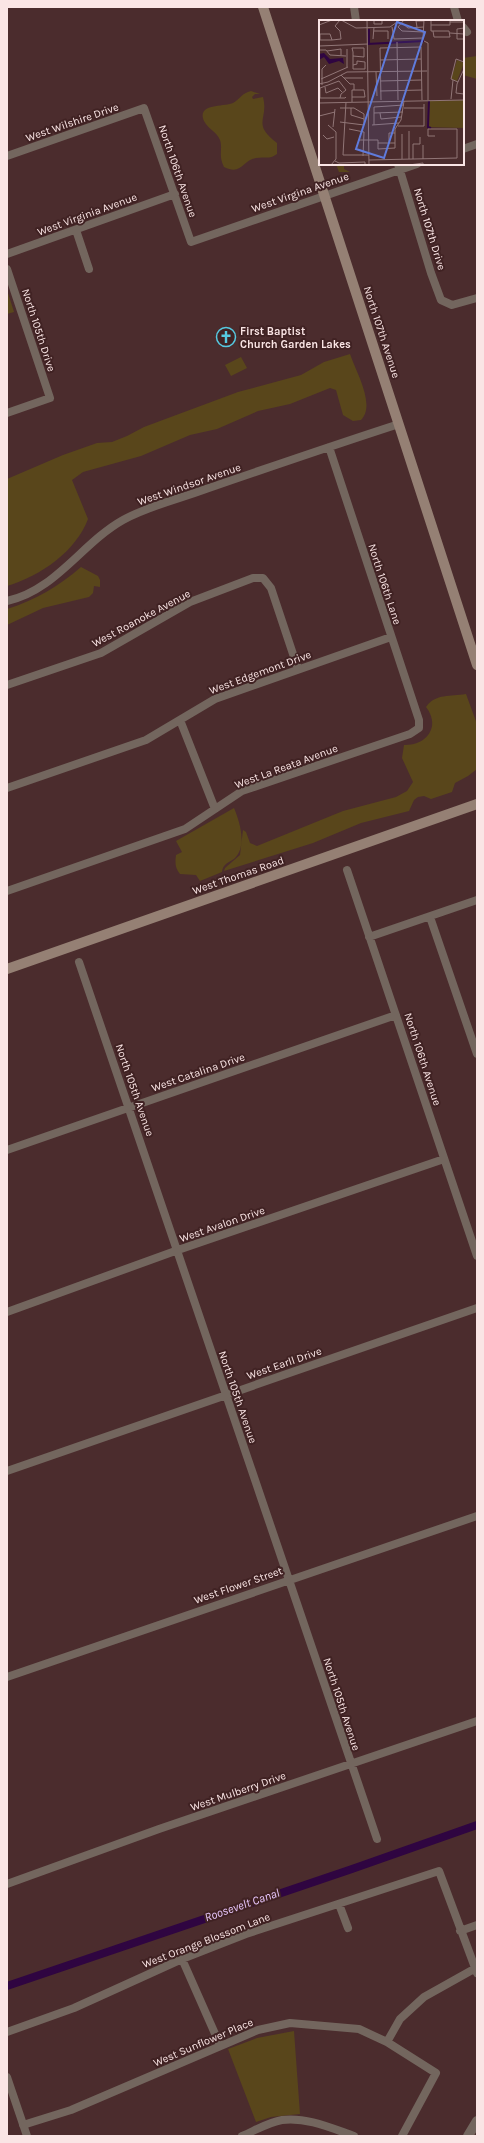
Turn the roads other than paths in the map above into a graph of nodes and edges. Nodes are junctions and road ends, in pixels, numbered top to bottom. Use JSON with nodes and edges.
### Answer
{"nodes":[{"id":1,"x":263,"y":7,"type":"edge"},
{"id":2,"x":354,"y":7,"type":"edge"},
{"id":3,"x":454,"y":7,"type":"edge"},
{"id":4,"x":356,"y":20,"type":"edge"},
{"id":5,"x":458,"y":20,"type":"edge"},
{"id":6,"x":144,"y":108,"type":"joint"},
{"id":7,"x":477,"y":144,"type":"edge"},
{"id":8,"x":464,"y":149,"type":"edge"},
{"id":9,"x":7,"y":156,"type":"edge"},
{"id":10,"x":411,"y":165,"type":"edge"},
{"id":11,"x":399,"y":167,"type":"edge"},
{"id":12,"x":175,"y":194,"type":"junction"},
{"id":13,"x":325,"y":194,"type":"junction"},
{"id":14,"x":76,"y":230,"type":"junction"},
{"id":15,"x":190,"y":242,"type":"joint"},
{"id":16,"x":7,"y":254,"type":"edge"},
{"id":17,"x":7,"y":269,"type":"edge"},
{"id":18,"x":89,"y":269,"type":"dead end"},
{"id":19,"x":477,"y":298,"type":"edge"},
{"id":20,"x":7,"y":413,"type":"edge"},
{"id":21,"x":399,"y":424,"type":"junction"},
{"id":22,"x":329,"y":447,"type":"junction"},
{"id":23,"x":7,"y":601,"type":"edge"},
{"id":24,"x":391,"y":637,"type":"junction"},
{"id":25,"x":477,"y":666,"type":"edge"},
{"id":26,"x":298,"y":669,"type":"junction"},
{"id":27,"x":7,"y":685,"type":"edge"},
{"id":28,"x":180,"y":720,"type":"junction"},
{"id":29,"x":418,"y":728,"type":"joint"},
{"id":30,"x":7,"y":788,"type":"edge"},
{"id":31,"x":477,"y":804,"type":"edge"},
{"id":32,"x":215,"y":809,"type":"junction"},
{"id":33,"x":347,"y":870,"type":"dead end"},
{"id":34,"x":7,"y":891,"type":"edge"},
{"id":35,"x":477,"y":900,"type":"edge"},
{"id":36,"x":430,"y":916,"type":"junction"},
{"id":37,"x":369,"y":937,"type":"junction"},
{"id":38,"x":79,"y":962,"type":"dead end"},
{"id":39,"x":7,"y":969,"type":"edge"},
{"id":40,"x":396,"y":1014,"type":"junction"},
{"id":41,"x":477,"y":1054,"type":"edge"},
{"id":42,"x":129,"y":1107,"type":"junction"},
{"id":43,"x":7,"y":1150,"type":"edge"},
{"id":44,"x":444,"y":1159,"type":"junction"},
{"id":45,"x":178,"y":1250,"type":"junction"},
{"id":46,"x":477,"y":1256,"type":"edge"},
{"id":47,"x":477,"y":1308,"type":"edge"},
{"id":48,"x":7,"y":1312,"type":"edge"},
{"id":49,"x":225,"y":1395,"type":"junction"},
{"id":50,"x":7,"y":1471,"type":"edge"},
{"id":51,"x":477,"y":1516,"type":"edge"},
{"id":52,"x":289,"y":1579,"type":"junction"},
{"id":53,"x":7,"y":1677,"type":"edge"},
{"id":54,"x":477,"y":1721,"type":"edge"},
{"id":55,"x":350,"y":1765,"type":"junction"},
{"id":56,"x":377,"y":1839,"type":"dead end"},
{"id":57,"x":7,"y":1884,"type":"edge"},
{"id":58,"x":339,"y":1904,"type":"junction"},
{"id":59,"x":477,"y":1925,"type":"edge"},
{"id":60,"x":348,"y":1928,"type":"dead end"},
{"id":61,"x":460,"y":1931,"type":"junction"},
{"id":62,"x":182,"y":1959,"type":"junction"},
{"id":63,"x":476,"y":1971,"type":"edge"},
{"id":64,"x":7,"y":2032,"type":"edge"},
{"id":65,"x":387,"y":2042,"type":"junction"},
{"id":66,"x":220,"y":2045,"type":"junction"},
{"id":67,"x":7,"y":2077,"type":"edge"},
{"id":68,"x":477,"y":2121,"type":"edge"},
{"id":69,"x":23,"y":2126,"type":"junction"},
{"id":70,"x":247,"y":2135,"type":"edge"},
{"id":71,"x":27,"y":2136,"type":"edge"},
{"id":72,"x":354,"y":2136,"type":"edge"},
{"id":73,"x":402,"y":2136,"type":"edge"},
{"id":74,"x":468,"y":2136,"type":"edge"}],
"edges":[{"from":1,"to":13,"type":"main road","name":"North 107th Avenue"},
{"from":2,"to":4,"type":"street"},
{"from":3,"to":5,"type":"street"},
{"from":6,"to":9,"type":"street","name":"West Wilshire Drive"},
{"from":6,"to":12,"type":"street","name":"North 106th Avenue"},
{"from":7,"to":8,"type":"street"},
{"from":10,"to":11,"type":"street","name":"West Virgina Avenue"},
{"from":11,"to":13,"type":"street","name":"West Virgina Avenue"},
{"from":11,"to":19,"type":"street","name":"North 107th Drive"},
{"from":12,"to":14,"type":"street","name":"West Virginia Avenue"},
{"from":12,"to":15,"type":"street","name":"North 106th Avenue"},
{"from":13,"to":15,"type":"street","name":"West Virgina Avenue"},
{"from":13,"to":21,"type":"main road","name":"North 107th Avenue"},
{"from":14,"to":16,"type":"street","name":"West Virginia Avenue"},
{"from":14,"to":18,"type":"street"},
{"from":17,"to":20,"type":"street","name":"North 105th Drive"},
{"from":21,"to":22,"type":"street","name":"West Windsor Avenue"},
{"from":21,"to":25,"type":"main road","name":"North 107th Avenue"},
{"from":22,"to":23,"type":"street","name":"West Windsor Avenue"},
{"from":22,"to":24,"type":"street","name":"North 106th Lane"},
{"from":24,"to":26,"type":"street","name":"West Edgemont Drive"},
{"from":24,"to":29,"type":"street","name":"North 106th Lane"},
{"from":26,"to":27,"type":"street","name":"West Roanoke Avenue"},
{"from":26,"to":28,"type":"street","name":"West Edgemont Drive"},
{"from":28,"to":30,"type":"street","name":"West Edgemont Drive"},
{"from":28,"to":32,"type":"street"},
{"from":29,"to":32,"type":"street","name":"West La Reata Avenue"},
{"from":31,"to":39,"type":"main road","name":"West Thomas Road"},
{"from":32,"to":34,"type":"street","name":"West La Reata Avenue"},
{"from":33,"to":37,"type":"street","name":"North 106th Avenue"},
{"from":35,"to":36,"type":"street"},
{"from":36,"to":37,"type":"street"},
{"from":36,"to":41,"type":"street"},
{"from":37,"to":40,"type":"street","name":"North 106th Avenue"},
{"from":38,"to":42,"type":"street","name":"North 105th Avenue"},
{"from":40,"to":42,"type":"street","name":"West Catalina Drive"},
{"from":40,"to":44,"type":"street","name":"North 106th Avenue"},
{"from":42,"to":43,"type":"street","name":"West Catalina Drive"},
{"from":42,"to":45,"type":"street","name":"North 105th Avenue"},
{"from":44,"to":45,"type":"street","name":"West Avalon Drive"},
{"from":44,"to":46,"type":"street","name":"North 106th Avenue"},
{"from":45,"to":48,"type":"street","name":"West Avalon Drive"},
{"from":45,"to":49,"type":"street","name":"North 105th Avenue"},
{"from":47,"to":49,"type":"street","name":"West Earll Drive"},
{"from":49,"to":50,"type":"street","name":"West Earll Drive"},
{"from":49,"to":52,"type":"street","name":"North 105th Avenue"},
{"from":51,"to":52,"type":"street","name":"West Flower Street"},
{"from":52,"to":53,"type":"street","name":"West Flower Street"},
{"from":52,"to":55,"type":"street","name":"North 105th Avenue"},
{"from":54,"to":55,"type":"street","name":"West Mulberry Drive"},
{"from":55,"to":56,"type":"street","name":"North 105th Avenue"},
{"from":55,"to":57,"type":"street","name":"West Mulberry Drive"},
{"from":58,"to":60,"type":"street"},
{"from":58,"to":61,"type":"street","name":"West Orange Blossom Lane"},
{"from":58,"to":62,"type":"street","name":"West Orange Blossom Lane"},
{"from":59,"to":61,"type":"street"},
{"from":61,"to":63,"type":"street"},
{"from":62,"to":64,"type":"street","name":"West Orange Blossom Lane"},
{"from":62,"to":66,"type":"street"},
{"from":63,"to":65,"type":"street"},
{"from":65,"to":66,"type":"street","name":"West Sunflower Place"},
{"from":65,"to":73,"type":"street","name":"West Sunflower Place"},
{"from":66,"to":69,"type":"street","name":"West Sunflower Place"},
{"from":67,"to":69,"type":"street"},
{"from":68,"to":74,"type":"street"},
{"from":69,"to":71,"type":"street"},
{"from":70,"to":72,"type":"street"}]}
